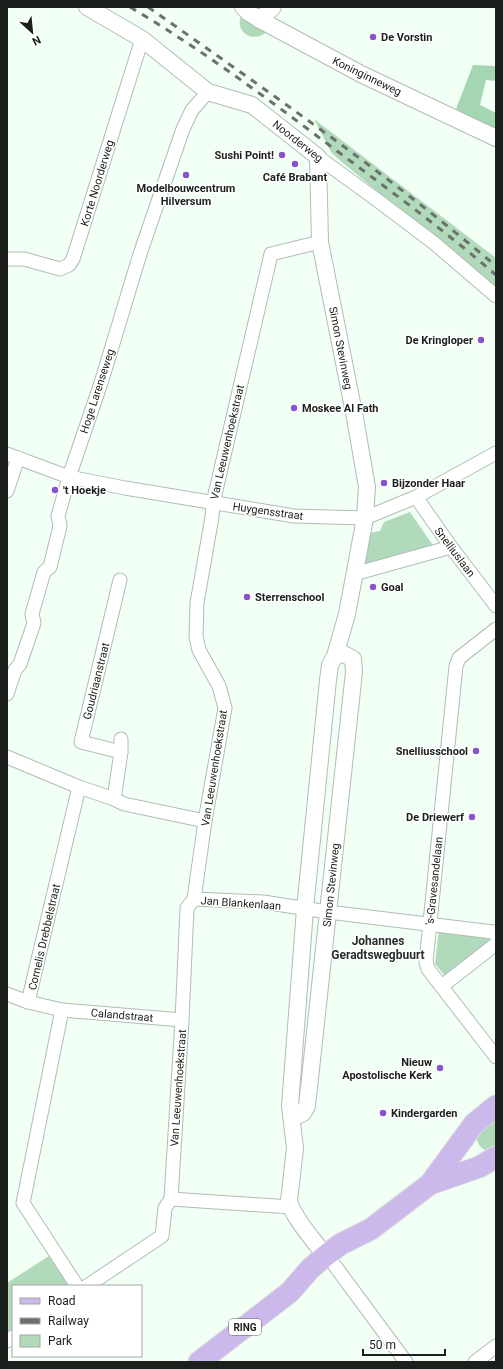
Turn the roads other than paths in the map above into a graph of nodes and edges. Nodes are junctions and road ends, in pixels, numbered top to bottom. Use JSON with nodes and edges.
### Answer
{"nodes":[{"id":1,"x":87,"y":7,"type":"edge"},
{"id":2,"x":243,"y":7,"type":"edge"},
{"id":3,"x":273,"y":7,"type":"edge"},
{"id":4,"x":260,"y":20,"type":"junction"},
{"id":5,"x":142,"y":39,"type":"junction"},
{"id":6,"x":208,"y":92,"type":"junction"},
{"id":7,"x":496,"y":138,"type":"edge"},
{"id":8,"x":318,"y":157,"type":"junction"},
{"id":9,"x":320,"y":242,"type":"junction"},
{"id":10,"x":8,"y":261,"type":"edge"},
{"id":11,"x":496,"y":296,"type":"edge"},
{"id":12,"x":496,"y":453,"type":"edge"},
{"id":13,"x":13,"y":456,"type":"edge"},
{"id":14,"x":69,"y":477,"type":"junction"},
{"id":15,"x":7,"y":492,"type":"edge"},
{"id":16,"x":416,"y":497,"type":"junction"},
{"id":17,"x":213,"y":503,"type":"junction"},
{"id":18,"x":365,"y":518,"type":"junction"},
{"id":19,"x":451,"y":547,"type":"junction"},
{"id":20,"x":354,"y":574,"type":"junction"},
{"id":21,"x":120,"y":580,"type":"dead end"},
{"id":22,"x":496,"y":606,"type":"edge"},
{"id":23,"x":496,"y":629,"type":"edge"},
{"id":24,"x":334,"y":656,"type":"junction"},
{"id":25,"x":7,"y":694,"type":"edge"},
{"id":26,"x":7,"y":757,"type":"edge"},
{"id":27,"x":79,"y":787,"type":"junction"},
{"id":28,"x":114,"y":799,"type":"junction"},
{"id":29,"x":205,"y":822,"type":"junction"},
{"id":30,"x":194,"y":899,"type":"junction"},
{"id":31,"x":305,"y":908,"type":"junction"},
{"id":32,"x":328,"y":912,"type":"junction"},
{"id":33,"x":430,"y":924,"type":"junction"},
{"id":34,"x":496,"y":935,"type":"edge"},
{"id":35,"x":496,"y":944,"type":"edge"},
{"id":36,"x":442,"y":986,"type":"junction"},
{"id":37,"x":7,"y":994,"type":"edge"},
{"id":38,"x":28,"y":1002,"type":"junction"},
{"id":39,"x":62,"y":1010,"type":"junction"},
{"id":40,"x":182,"y":1020,"type":"junction"},
{"id":41,"x":496,"y":1057,"type":"edge"},
{"id":42,"x":290,"y":1106,"type":"junction"},
{"id":43,"x":496,"y":1106,"type":"edge"},
{"id":44,"x":474,"y":1124,"type":"junction"},
{"id":45,"x":495,"y":1158,"type":"edge"},
{"id":46,"x":430,"y":1184,"type":"junction"},
{"id":47,"x":171,"y":1199,"type":"junction"},
{"id":48,"x":290,"y":1207,"type":"junction"},
{"id":49,"x":330,"y":1261,"type":"junction"},
{"id":50,"x":76,"y":1285,"type":"edge"},
{"id":51,"x":88,"y":1285,"type":"edge"},
{"id":52,"x":496,"y":1346,"type":"edge"},
{"id":53,"x":199,"y":1362,"type":"edge"},
{"id":54,"x":406,"y":1362,"type":"edge"},
{"id":55,"x":475,"y":1362,"type":"edge"}],
"edges":[{"from":1,"to":5,"type":"street","name":"Noorderweg"},
{"from":2,"to":4,"type":"street","name":"Koninginneweg"},
{"from":3,"to":4,"type":"street"},
{"from":4,"to":7,"type":"street","name":"Koninginneweg"},
{"from":5,"to":6,"type":"street","name":"Noorderweg"},
{"from":5,"to":10,"type":"street","name":"Korte Noorderweg"},
{"from":6,"to":8,"type":"street","name":"Noorderweg"},
{"from":6,"to":14,"type":"street","name":"Hoge Larenseweg"},
{"from":8,"to":9,"type":"street","name":"Simon Stevinweg"},
{"from":8,"to":11,"type":"street","name":"Noorderweg"},
{"from":9,"to":17,"type":"street","name":"Van Leeuwenhoekstraat"},
{"from":9,"to":18,"type":"street","name":"Simon Stevinweg"},
{"from":12,"to":16,"type":"street","name":"Huygensstraat"},
{"from":13,"to":14,"type":"street","name":"Huygensstraat"},
{"from":13,"to":15,"type":"street"},
{"from":14,"to":17,"type":"street","name":"Huygensstraat"},
{"from":14,"to":25,"type":"street","name":"Hoge Larenseweg"},
{"from":16,"to":18,"type":"street","name":"Huygensstraat"},
{"from":16,"to":19,"type":"street","name":"Snelliuslaan"},
{"from":17,"to":18,"type":"street","name":"Huygensstraat"},
{"from":17,"to":29,"type":"street","name":"Van Leeuwenhoekstraat"},
{"from":18,"to":20,"type":"street","name":"Simon Stevinweg"},
{"from":19,"to":20,"type":"street"},
{"from":19,"to":22,"type":"street","name":"Snelliuslaan"},
{"from":20,"to":24,"type":"street","name":"Simon Stevinweg"},
{"from":21,"to":28,"type":"street","name":"Goudriaanstraat"},
{"from":23,"to":33,"type":"street","name":"'s-Gravesandelaan"},
{"from":24,"to":31,"type":"street","name":"Simon Stevinweg"},
{"from":24,"to":32,"type":"street","name":"Simon Stevinweg"},
{"from":26,"to":27,"type":"street"},
{"from":27,"to":28,"type":"street"},
{"from":27,"to":38,"type":"street","name":"Cornelis Drebbelstraat"},
{"from":28,"to":29,"type":"street"},
{"from":29,"to":30,"type":"street","name":"Van Leeuwenhoekstraat"},
{"from":30,"to":31,"type":"street","name":"Jan Blankenlaan"},
{"from":30,"to":40,"type":"street","name":"Van Leeuwenhoekstraat"},
{"from":31,"to":32,"type":"street","name":"Jan Blankenlaan"},
{"from":31,"to":42,"type":"street","name":"Simon Stevinweg"},
{"from":32,"to":33,"type":"street","name":"Jan Blankenlaan"},
{"from":32,"to":42,"type":"street","name":"Simon Stevinweg"},
{"from":33,"to":34,"type":"street","name":"Jan Blankenlaan"},
{"from":33,"to":36,"type":"street","name":"'s-Gravesandelaan"},
{"from":35,"to":36,"type":"street"},
{"from":36,"to":41,"type":"street","name":"'s-Gravesandelaan"},
{"from":37,"to":38,"type":"street"},
{"from":38,"to":39,"type":"street","name":"Cornelis Drebbelstraat"},
{"from":39,"to":40,"type":"street","name":"Calandstraat"},
{"from":39,"to":50,"type":"street"},
{"from":40,"to":47,"type":"street","name":"Van Leeuwenhoekstraat"},
{"from":42,"to":48,"type":"street","name":"Simon Stevinweg"},
{"from":43,"to":44,"type":"main road","number":"RING"},
{"from":44,"to":45,"type":"main road"},
{"from":44,"to":46,"type":"main road","number":"RING"},
{"from":45,"to":46,"type":"main road","number":"RING"},
{"from":46,"to":49,"type":"main road","number":"RING"},
{"from":47,"to":48,"type":"street"},
{"from":47,"to":51,"type":"street","name":"Van Leeuwenhoekstraat"},
{"from":48,"to":49,"type":"street"},
{"from":49,"to":53,"type":"main road","number":"RING"},
{"from":49,"to":54,"type":"street"},
{"from":52,"to":55,"type":"street"}]}
